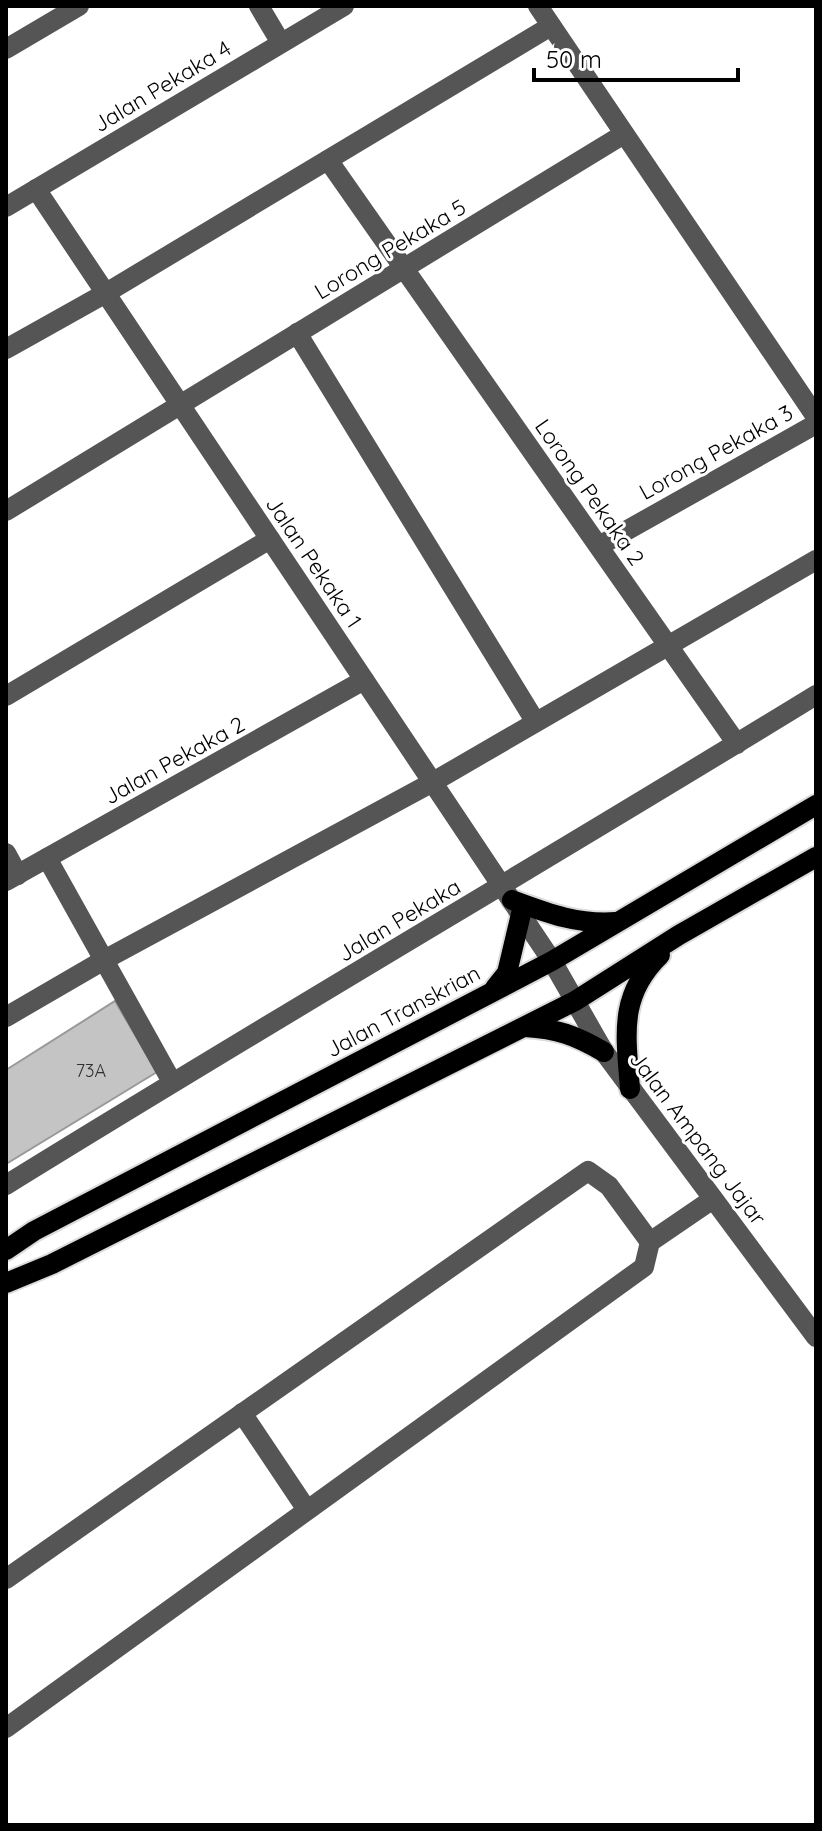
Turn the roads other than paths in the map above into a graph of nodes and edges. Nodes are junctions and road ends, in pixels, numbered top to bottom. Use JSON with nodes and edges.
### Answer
{"nodes":[{"id":1,"x":79,"y":6,"type":"edge"},
{"id":2,"x":259,"y":6,"type":"edge"},
{"id":3,"x":344,"y":6,"type":"edge"},
{"id":4,"x":538,"y":6,"type":"edge"},
{"id":5,"x":551,"y":26,"type":"junction"},
{"id":6,"x":281,"y":43,"type":"junction"},
{"id":7,"x":6,"y":49,"type":"edge"},
{"id":8,"x":624,"y":134,"type":"junction"},
{"id":9,"x":328,"y":160,"type":"junction"},
{"id":10,"x":36,"y":189,"type":"junction"},
{"id":11,"x":6,"y":207,"type":"edge"},
{"id":12,"x":404,"y":268,"type":"junction"},
{"id":13,"x":106,"y":293,"type":"junction"},
{"id":14,"x":297,"y":333,"type":"junction"},
{"id":15,"x":6,"y":349,"type":"edge"},
{"id":16,"x":180,"y":404,"type":"junction"},
{"id":17,"x":816,"y":417,"type":"edge"},
{"id":18,"x":816,"y":424,"type":"edge"},
{"id":19,"x":6,"y":511,"type":"edge"},
{"id":20,"x":270,"y":539,"type":"junction"},
{"id":21,"x":599,"y":546,"type":"junction"},
{"id":22,"x":816,"y":560,"type":"edge"},
{"id":23,"x":669,"y":647,"type":"junction"},
{"id":24,"x":364,"y":680,"type":"junction"},
{"id":25,"x":816,"y":695,"type":"edge"},
{"id":26,"x":6,"y":696,"type":"edge"},
{"id":27,"x":535,"y":721,"type":"junction"},
{"id":28,"x":737,"y":744,"type":"junction"},
{"id":29,"x":433,"y":782,"type":"junction"},
{"id":30,"x":816,"y":805,"type":"edge"},
{"id":31,"x":6,"y":853,"type":"edge"},
{"id":32,"x":816,"y":857,"type":"edge"},
{"id":33,"x":47,"y":858,"type":"junction"},
{"id":34,"x":12,"y":878,"type":"edge"},
{"id":35,"x":512,"y":900,"type":"junction"},
{"id":36,"x":617,"y":922,"type":"junction"},
{"id":37,"x":679,"y":935,"type":"junction"},
{"id":38,"x":104,"y":960,"type":"junction"},
{"id":39,"x":552,"y":961,"type":"junction"},
{"id":40,"x":493,"y":992,"type":"junction"},
{"id":41,"x":575,"y":1001,"type":"junction"},
{"id":42,"x":6,"y":1017,"type":"edge"},
{"id":43,"x":523,"y":1027,"type":"junction"},
{"id":44,"x":604,"y":1052,"type":"junction"},
{"id":45,"x":172,"y":1082,"type":"junction"},
{"id":46,"x":630,"y":1089,"type":"junction"},
{"id":47,"x":6,"y":1185,"type":"edge"},
{"id":48,"x":713,"y":1199,"type":"junction"},
{"id":49,"x":650,"y":1242,"type":"junction"},
{"id":50,"x":6,"y":1250,"type":"edge"},
{"id":51,"x":6,"y":1283,"type":"edge"},
{"id":52,"x":816,"y":1337,"type":"edge"},
{"id":53,"x":242,"y":1413,"type":"junction"},
{"id":54,"x":307,"y":1510,"type":"junction"},
{"id":55,"x":6,"y":1579,"type":"edge"},
{"id":56,"x":6,"y":1728,"type":"edge"}],
"edges":[{"from":1,"to":7,"type":"street"},
{"from":2,"to":6,"type":"street"},
{"from":3,"to":6,"type":"street","name":"Jalan Pekaka 4"},
{"from":4,"to":5,"type":"street"},
{"from":5,"to":8,"type":"street"},
{"from":5,"to":9,"type":"street"},
{"from":6,"to":10,"type":"street","name":"Jalan Pekaka 4"},
{"from":8,"to":12,"type":"street","name":"Lorong Pekaka 5"},
{"from":8,"to":17,"type":"street"},
{"from":9,"to":12,"type":"street","name":"Lorong Pekaka 2"},
{"from":9,"to":13,"type":"street"},
{"from":10,"to":11,"type":"street","name":"Jalan Pekaka 4"},
{"from":10,"to":13,"type":"street","name":"Jalan Pekaka 1"},
{"from":12,"to":14,"type":"street","name":"Lorong Pekaka 5"},
{"from":12,"to":21,"type":"street","name":"Lorong Pekaka 2"},
{"from":13,"to":15,"type":"street"},
{"from":13,"to":16,"type":"street","name":"Jalan Pekaka 1"},
{"from":14,"to":16,"type":"street","name":"Lorong Pekaka 5"},
{"from":14,"to":27,"type":"street"},
{"from":16,"to":19,"type":"street","name":"Lorong Pekaka 5"},
{"from":16,"to":20,"type":"street","name":"Jalan Pekaka 1"},
{"from":18,"to":21,"type":"street","name":"Lorong Pekaka 3"},
{"from":20,"to":24,"type":"street","name":"Jalan Pekaka 1"},
{"from":20,"to":26,"type":"street"},
{"from":21,"to":23,"type":"street","name":"Lorong Pekaka 2"},
{"from":22,"to":23,"type":"street"},
{"from":23,"to":27,"type":"street"},
{"from":23,"to":28,"type":"street","name":"Lorong Pekaka 2"},
{"from":24,"to":29,"type":"street","name":"Jalan Pekaka 1"},
{"from":24,"to":33,"type":"street","name":"Jalan Pekaka 2"},
{"from":25,"to":28,"type":"street","name":"Jalan Pekaka"},
{"from":27,"to":29,"type":"street"},
{"from":28,"to":35,"type":"street","name":"Jalan Pekaka"},
{"from":29,"to":35,"type":"street","name":"Jalan Pekaka 1"},
{"from":29,"to":38,"type":"street"},
{"from":30,"to":36,"type":"main road","name":"Jalan Transkrian"},
{"from":31,"to":34,"type":"street"},
{"from":32,"to":37,"type":"main road"},
{"from":33,"to":34,"type":"street","name":"Jalan Pekaka 2"},
{"from":33,"to":38,"type":"street"},
{"from":35,"to":36,"type":"main road"},
{"from":35,"to":39,"type":"street","name":"Jalan Pekaka 1"},
{"from":35,"to":40,"type":"main road"},
{"from":35,"to":45,"type":"street","name":"Jalan Pekaka"},
{"from":36,"to":39,"type":"main road","name":"Jalan Transkrian"},
{"from":37,"to":41,"type":"main road"},
{"from":37,"to":46,"type":"main road"},
{"from":38,"to":42,"type":"street"},
{"from":38,"to":45,"type":"street"},
{"from":39,"to":40,"type":"main road","name":"Jalan Transkrian"},
{"from":39,"to":41,"type":"street","name":"Jalan Ampang Jajar"},
{"from":40,"to":50,"type":"main road","name":"Jalan Transkrian"},
{"from":41,"to":43,"type":"main road"},
{"from":41,"to":44,"type":"street","name":"Jalan Ampang Jajar"},
{"from":43,"to":44,"type":"main road"},
{"from":43,"to":51,"type":"main road"},
{"from":44,"to":46,"type":"street","name":"Jalan Ampang Jajar"},
{"from":45,"to":47,"type":"street","name":"Jalan Pekaka"},
{"from":46,"to":48,"type":"street","name":"Jalan Ampang Jajar"},
{"from":48,"to":49,"type":"street"},
{"from":48,"to":52,"type":"street","name":"Jalan Ampang Jajar"},
{"from":49,"to":53,"type":"street"},
{"from":49,"to":54,"type":"street"},
{"from":53,"to":54,"type":"street"},
{"from":53,"to":55,"type":"street"},
{"from":54,"to":56,"type":"street"}]}
